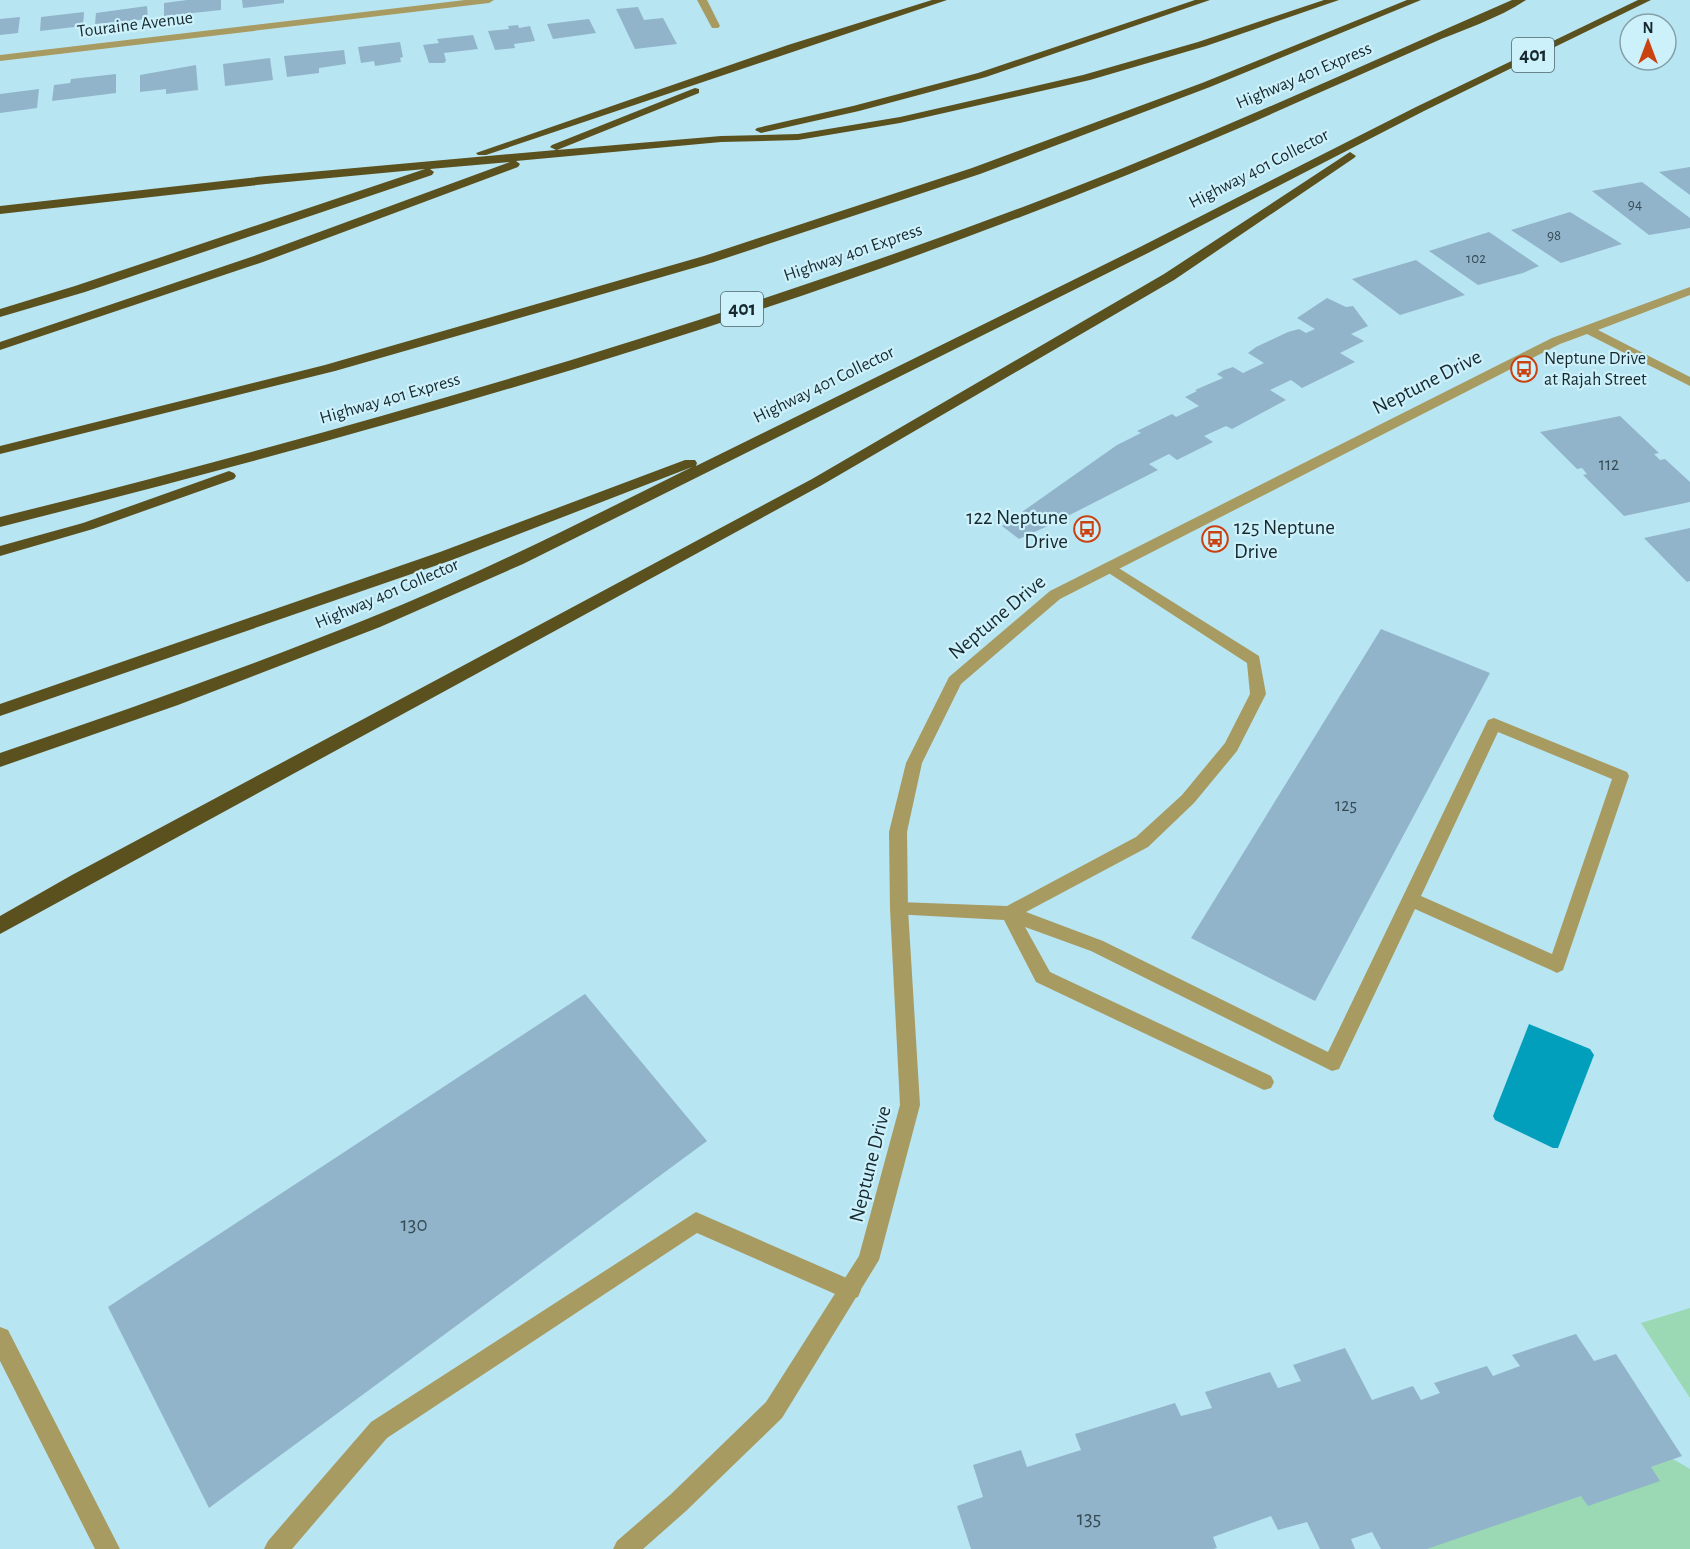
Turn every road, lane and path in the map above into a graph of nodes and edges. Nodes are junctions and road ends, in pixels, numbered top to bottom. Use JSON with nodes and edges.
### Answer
{"nodes":[{"id":1,"x":489,"y":0,"type":"edge"},
{"id":2,"x":702,"y":0,"type":"edge"},
{"id":3,"x":942,"y":0,"type":"edge"},
{"id":4,"x":1206,"y":0,"type":"edge"},
{"id":5,"x":1334,"y":0,"type":"edge"},
{"id":6,"x":1416,"y":0,"type":"edge"},
{"id":7,"x":1521,"y":0,"type":"edge"},
{"id":8,"x":1646,"y":0,"type":"edge"},
{"id":9,"x":715,"y":26,"type":"dead end"},
{"id":10,"x":792,"y":47,"type":"junction"},
{"id":11,"x":0,"y":58,"type":"edge"},
{"id":12,"x":1420,"y":109,"type":"junction"},
{"id":13,"x":721,"y":139,"type":"junction"},
{"id":14,"x":0,"y":210,"type":"edge"},
{"id":15,"x":1690,"y":291,"type":"edge"},
{"id":16,"x":0,"y":313,"type":"edge"},
{"id":17,"x":1587,"y":329,"type":"junction"},
{"id":18,"x":0,"y":346,"type":"edge"},
{"id":19,"x":1690,"y":382,"type":"edge"},
{"id":20,"x":372,"y":424,"type":"junction"},
{"id":21,"x":780,"y":429,"type":"junction"},
{"id":22,"x":0,"y":450,"type":"edge"},
{"id":23,"x":0,"y":522,"type":"edge"},
{"id":24,"x":0,"y":551,"type":"edge"},
{"id":25,"x":1109,"y":567,"type":"junction"},
{"id":26,"x":0,"y":710,"type":"edge"},
{"id":27,"x":0,"y":760,"type":"edge"},
{"id":28,"x":79,"y":880,"type":"junction"},
{"id":29,"x":1410,"y":899,"type":"junction"},
{"id":30,"x":898,"y":909,"type":"junction"},
{"id":31,"x":1009,"y":913,"type":"junction"},
{"id":32,"x":0,"y":917,"type":"edge"},
{"id":33,"x":0,"y":926,"type":"edge"},
{"id":34,"x":1264,"y":1082,"type":"dead end"},
{"id":35,"x":850,"y":1290,"type":"junction"},
{"id":36,"x":0,"y":1338,"type":"edge"},
{"id":37,"x":108,"y":1549,"type":"edge"},
{"id":38,"x":276,"y":1549,"type":"edge"},
{"id":39,"x":625,"y":1549,"type":"edge"}],
"edges":[{"from":1,"to":11,"type":"street","name":"Touraine Avenue"},
{"from":2,"to":9,"type":"street"},
{"from":3,"to":10,"type":"highway"},
{"from":4,"to":13,"type":"highway"},
{"from":5,"to":13,"type":"highway"},
{"from":6,"to":22,"type":"highway","name":"Highway 401 Express"},
{"from":7,"to":20,"type":"highway","name":"Highway 401 Express","number":"401"},
{"from":8,"to":12,"type":"highway","name":"Highway 401 Collector","number":"401"},
{"from":10,"to":16,"type":"highway"},
{"from":10,"to":18,"type":"highway"},
{"from":12,"to":21,"type":"highway","name":"Highway 401 Collector","number":"401"},
{"from":12,"to":28,"type":"highway"},
{"from":13,"to":14,"type":"highway"},
{"from":15,"to":17,"type":"street","name":"Neptune Drive"},
{"from":17,"to":19,"type":"street"},
{"from":17,"to":25,"type":"street","name":"Neptune Drive"},
{"from":20,"to":23,"type":"highway","name":"Highway 401 Express","number":"401"},
{"from":20,"to":24,"type":"highway"},
{"from":21,"to":26,"type":"highway"},
{"from":21,"to":27,"type":"highway","name":"Highway 401 Collector","number":"401"},
{"from":25,"to":30,"type":"street","name":"Neptune Drive"},
{"from":25,"to":31,"type":"street"},
{"from":28,"to":32,"type":"highway"},
{"from":28,"to":33,"type":"highway"},
{"from":29,"to":29,"type":"street"},
{"from":29,"to":31,"type":"street"},
{"from":30,"to":31,"type":"street"},
{"from":30,"to":35,"type":"street","name":"Neptune Drive"},
{"from":31,"to":34,"type":"street"},
{"from":35,"to":38,"type":"street"},
{"from":35,"to":39,"type":"street","name":"Neptune Drive"},
{"from":36,"to":37,"type":"street"}]}
